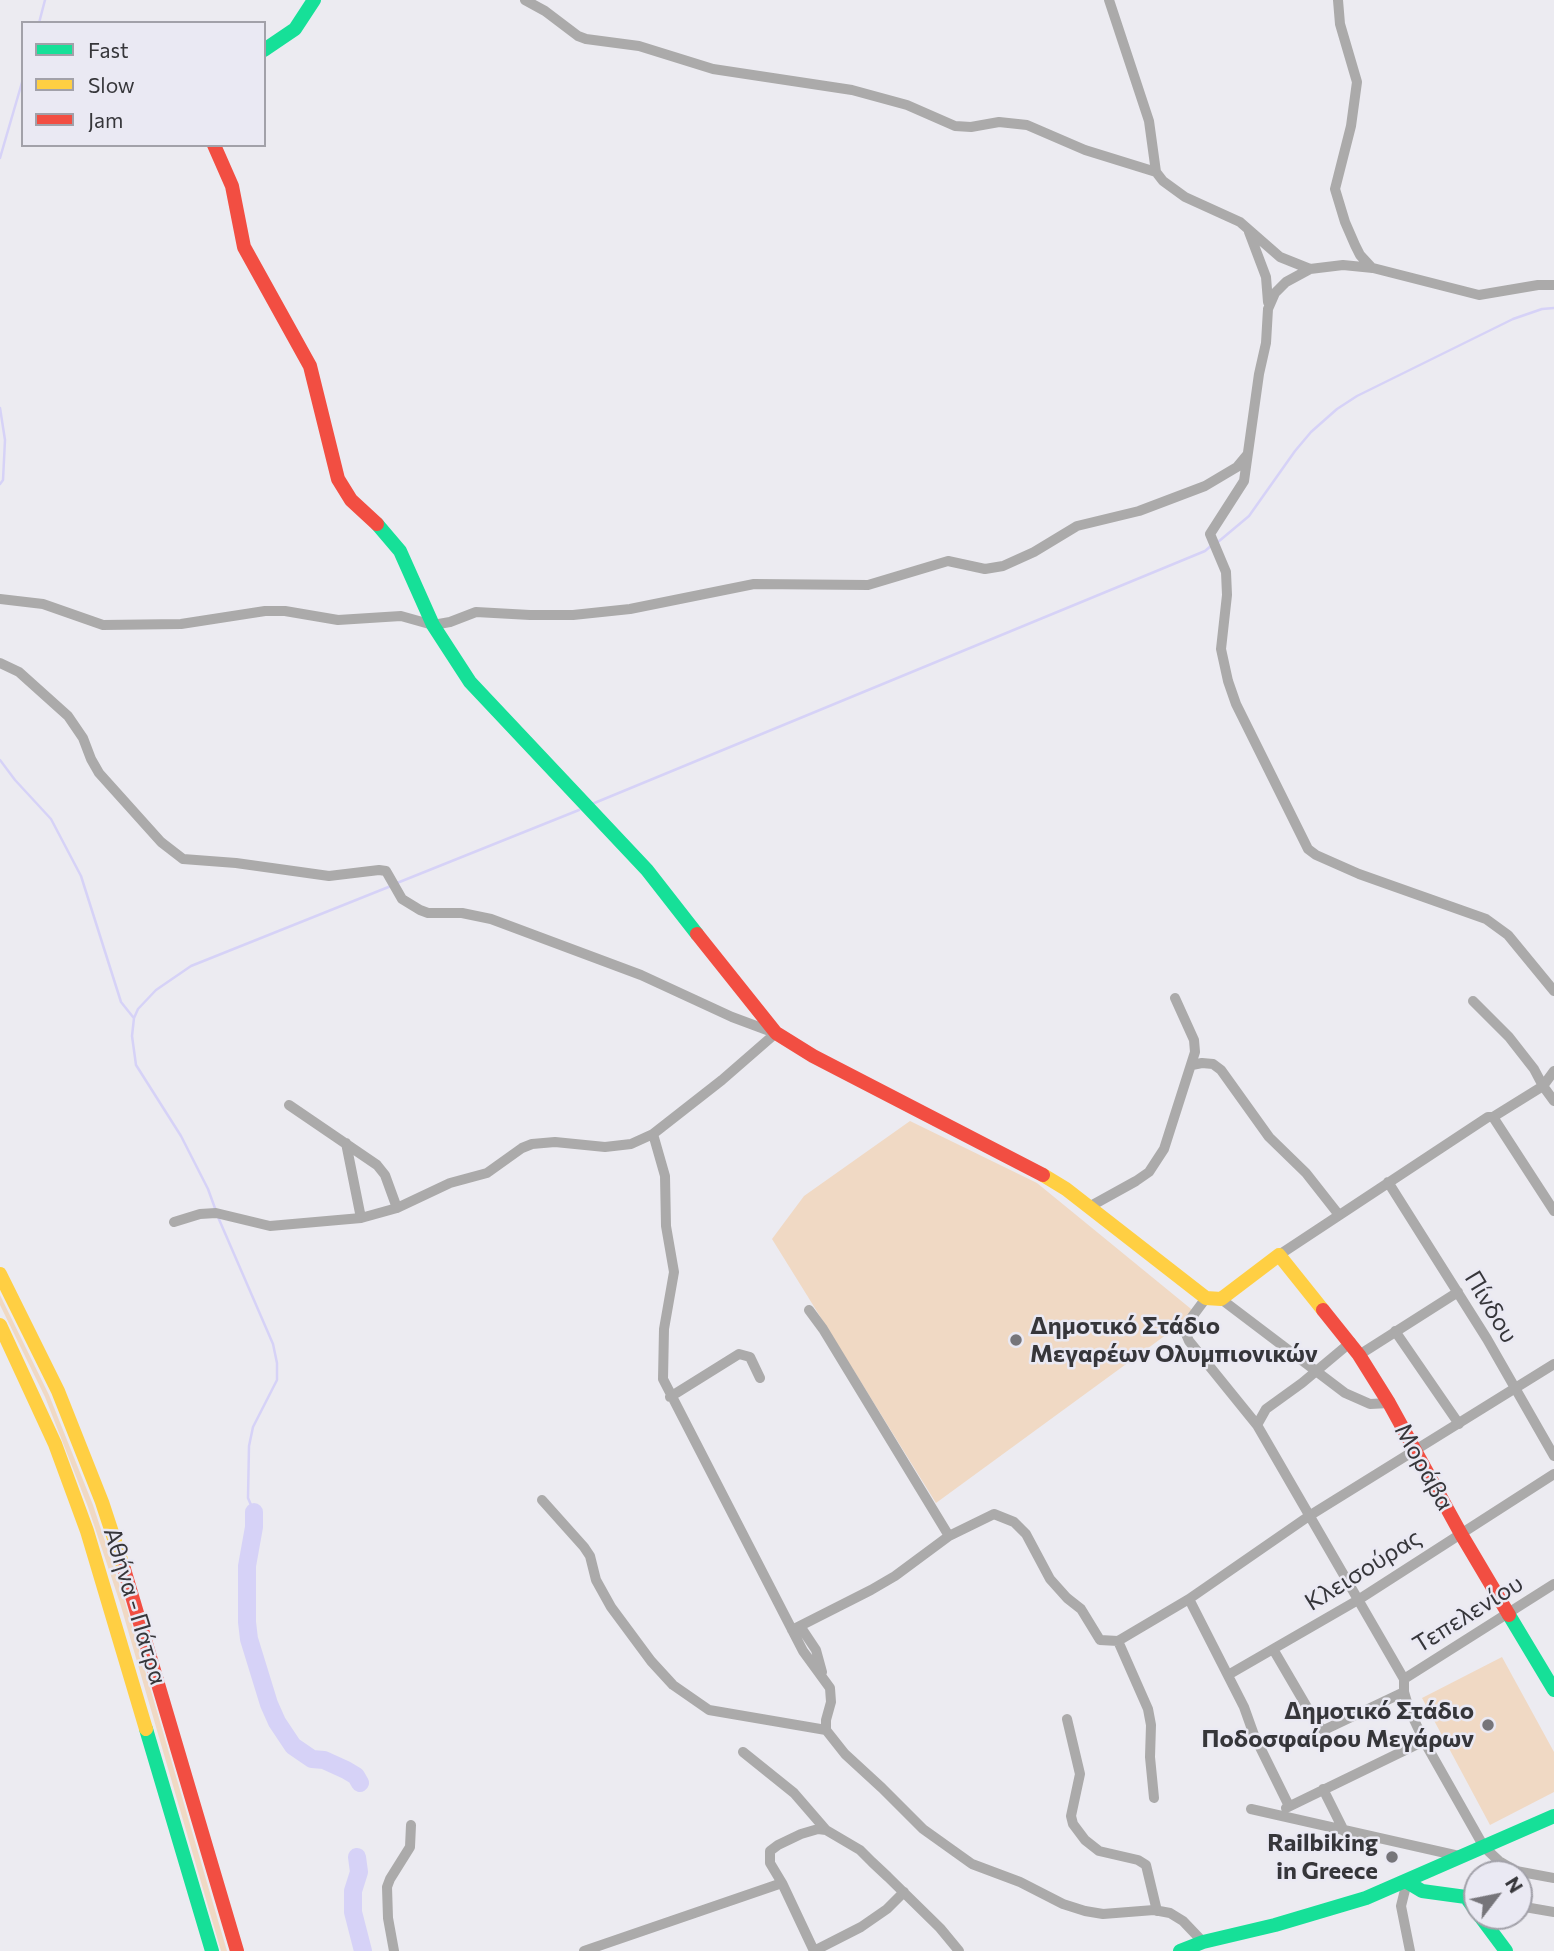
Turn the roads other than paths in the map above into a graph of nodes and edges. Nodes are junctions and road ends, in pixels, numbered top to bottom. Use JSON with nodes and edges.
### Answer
{"nodes":[{"id":1,"x":314,"y":0,"type":"edge"},
{"id":2,"x":525,"y":0,"type":"edge"},
{"id":3,"x":1109,"y":0,"type":"edge"},
{"id":4,"x":1338,"y":0,"type":"edge"},
{"id":5,"x":266,"y":49,"type":"edge"},
{"id":6,"x":215,"y":147,"type":"edge"},
{"id":7,"x":1156,"y":172,"type":"junction"},
{"id":8,"x":1248,"y":229,"type":"junction"},
{"id":9,"x":1373,"y":268,"type":"junction"},
{"id":10,"x":1310,"y":270,"type":"junction"},
{"id":11,"x":1554,"y":285,"type":"edge"},
{"id":12,"x":1268,"y":309,"type":"junction"},
{"id":13,"x":1247,"y":455,"type":"junction"},
{"id":14,"x":0,"y":599,"type":"edge"},
{"id":15,"x":433,"y":625,"type":"junction"},
{"id":16,"x":0,"y":663,"type":"edge"},
{"id":17,"x":1554,"y":991,"type":"edge"},
{"id":18,"x":1175,"y":998,"type":"dead end"},
{"id":19,"x":1473,"y":1001,"type":"dead end"},
{"id":20,"x":776,"y":1033,"type":"junction"},
{"id":21,"x":1192,"y":1065,"type":"junction"},
{"id":22,"x":1554,"y":1070,"type":"edge"},
{"id":23,"x":1543,"y":1086,"type":"junction"},
{"id":24,"x":1554,"y":1101,"type":"edge"},
{"id":25,"x":289,"y":1105,"type":"dead end"},
{"id":26,"x":1489,"y":1117,"type":"junction"},
{"id":27,"x":653,"y":1134,"type":"junction"},
{"id":28,"x":346,"y":1143,"type":"junction"},
{"id":29,"x":1388,"y":1182,"type":"junction"},
{"id":30,"x":1089,"y":1207,"type":"junction"},
{"id":31,"x":397,"y":1208,"type":"junction"},
{"id":32,"x":1554,"y":1211,"type":"edge"},
{"id":33,"x":1339,"y":1215,"type":"junction"},
{"id":34,"x":361,"y":1218,"type":"junction"},
{"id":35,"x":174,"y":1222,"type":"dead end"},
{"id":36,"x":1279,"y":1255,"type":"junction"},
{"id":37,"x":0,"y":1274,"type":"edge"},
{"id":38,"x":1458,"y":1292,"type":"junction"},
{"id":39,"x":1214,"y":1299,"type":"junction"},
{"id":40,"x":809,"y":1310,"type":"dead end"},
{"id":41,"x":0,"y":1325,"type":"edge"},
{"id":42,"x":1395,"y":1331,"type":"junction"},
{"id":43,"x":1355,"y":1349,"type":"junction"},
{"id":44,"x":1554,"y":1364,"type":"edge"},
{"id":45,"x":1316,"y":1372,"type":"junction"},
{"id":46,"x":760,"y":1378,"type":"dead end"},
{"id":47,"x":1515,"y":1389,"type":"junction"},
{"id":48,"x":670,"y":1397,"type":"junction"},
{"id":49,"x":1389,"y":1403,"type":"junction"},
{"id":50,"x":1459,"y":1424,"type":"junction"},
{"id":51,"x":1257,"y":1425,"type":"junction"},
{"id":52,"x":1414,"y":1450,"type":"junction"},
{"id":53,"x":1554,"y":1456,"type":"edge"},
{"id":54,"x":1554,"y":1474,"type":"edge"},
{"id":55,"x":542,"y":1500,"type":"dead end"},
{"id":56,"x":1309,"y":1516,"type":"junction"},
{"id":57,"x":1461,"y":1534,"type":"junction"},
{"id":58,"x":948,"y":1536,"type":"junction"},
{"id":59,"x":1554,"y":1584,"type":"edge"},
{"id":60,"x":1189,"y":1599,"type":"junction"},
{"id":61,"x":1358,"y":1600,"type":"junction"},
{"id":62,"x":1507,"y":1613,"type":"junction"},
{"id":63,"x":796,"y":1628,"type":"junction"},
{"id":64,"x":1118,"y":1641,"type":"junction"},
{"id":65,"x":1273,"y":1649,"type":"junction"},
{"id":66,"x":1228,"y":1675,"type":"junction"},
{"id":67,"x":1404,"y":1679,"type":"junction"},
{"id":68,"x":1554,"y":1690,"type":"edge"},
{"id":69,"x":1404,"y":1692,"type":"junction"},
{"id":70,"x":1067,"y":1719,"type":"dead end"},
{"id":71,"x":826,"y":1730,"type":"junction"},
{"id":72,"x":1424,"y":1741,"type":"junction"},
{"id":73,"x":743,"y":1752,"type":"dead end"},
{"id":74,"x":1322,"y":1788,"type":"junction"},
{"id":75,"x":1154,"y":1798,"type":"dead end"},
{"id":76,"x":1289,"y":1806,"type":"junction"},
{"id":77,"x":1251,"y":1808,"type":"dead end"},
{"id":78,"x":1275,"y":1814,"type":"junction"},
{"id":79,"x":1554,"y":1816,"type":"edge"},
{"id":80,"x":411,"y":1825,"type":"dead end"},
{"id":81,"x":826,"y":1830,"type":"junction"},
{"id":82,"x":1344,"y":1831,"type":"junction"},
{"id":83,"x":1484,"y":1847,"type":"junction"},
{"id":84,"x":1462,"y":1857,"type":"junction"},
{"id":85,"x":1554,"y":1878,"type":"edge"},
{"id":86,"x":782,"y":1882,"type":"junction"},
{"id":87,"x":1407,"y":1882,"type":"junction"},
{"id":88,"x":904,"y":1892,"type":"junction"},
{"id":89,"x":1463,"y":1897,"type":"edge"},
{"id":90,"x":1533,"y":1908,"type":"edge"},
{"id":91,"x":1157,"y":1911,"type":"junction"},
{"id":92,"x":1554,"y":1912,"type":"edge"},
{"id":93,"x":1490,"y":1930,"type":"edge"},
{"id":94,"x":1203,"y":1942,"type":"junction"},
{"id":95,"x":212,"y":1951,"type":"edge"},
{"id":96,"x":237,"y":1951,"type":"edge"},
{"id":97,"x":394,"y":1951,"type":"edge"},
{"id":98,"x":584,"y":1951,"type":"edge"},
{"id":99,"x":959,"y":1951,"type":"edge"},
{"id":100,"x":1180,"y":1951,"type":"edge"},
{"id":101,"x":1410,"y":1951,"type":"edge"},
{"id":102,"x":1506,"y":1951,"type":"edge"}],
"edges":[{"from":1,"to":5,"type":"main road"},
{"from":2,"to":7,"type":"street"},
{"from":3,"to":7,"type":"street"},
{"from":4,"to":9,"type":"street"},
{"from":6,"to":15,"type":"main road"},
{"from":7,"to":8,"type":"street"},
{"from":8,"to":10,"type":"street"},
{"from":8,"to":12,"type":"street"},
{"from":9,"to":10,"type":"street"},
{"from":9,"to":11,"type":"street"},
{"from":10,"to":12,"type":"street"},
{"from":12,"to":13,"type":"street"},
{"from":13,"to":15,"type":"street"},
{"from":13,"to":17,"type":"street"},
{"from":14,"to":15,"type":"street"},
{"from":15,"to":20,"type":"main road"},
{"from":16,"to":20,"type":"street"},
{"from":18,"to":21,"type":"street"},
{"from":19,"to":23,"type":"street"},
{"from":20,"to":27,"type":"street"},
{"from":20,"to":30,"type":"main road"},
{"from":21,"to":30,"type":"street"},
{"from":21,"to":33,"type":"street"},
{"from":22,"to":23,"type":"street"},
{"from":23,"to":24,"type":"street"},
{"from":23,"to":26,"type":"street"},
{"from":25,"to":28,"type":"street"},
{"from":26,"to":29,"type":"street"},
{"from":26,"to":32,"type":"street"},
{"from":27,"to":31,"type":"street"},
{"from":27,"to":48,"type":"street"},
{"from":28,"to":31,"type":"street"},
{"from":28,"to":34,"type":"street"},
{"from":29,"to":33,"type":"street"},
{"from":29,"to":38,"type":"street","name":"Πίνδου"},
{"from":30,"to":39,"type":"main road"},
{"from":31,"to":34,"type":"street"},
{"from":33,"to":36,"type":"street"},
{"from":34,"to":35,"type":"street"},
{"from":36,"to":39,"type":"main road"},
{"from":36,"to":43,"type":"main road","name":"Μοράβα"},
{"from":37,"to":96,"type":"main road","name":"Αθήνα - Πάτρα"},
{"from":38,"to":42,"type":"street"},
{"from":38,"to":47,"type":"street","name":"Πίνδου"},
{"from":39,"to":45,"type":"street"},
{"from":39,"to":51,"type":"street"},
{"from":40,"to":58,"type":"street"},
{"from":41,"to":95,"type":"main road","name":"Αθήνα - Πάτρα"},
{"from":42,"to":43,"type":"street"},
{"from":42,"to":50,"type":"street"},
{"from":43,"to":45,"type":"street"},
{"from":43,"to":49,"type":"main road","name":"Μοράβα"},
{"from":44,"to":47,"type":"street"},
{"from":45,"to":49,"type":"street"},
{"from":45,"to":51,"type":"street"},
{"from":46,"to":48,"type":"street"},
{"from":47,"to":50,"type":"street"},
{"from":47,"to":53,"type":"street","name":"Πίνδου"},
{"from":48,"to":63,"type":"street"},
{"from":49,"to":52,"type":"main road","name":"Μοράβα"},
{"from":50,"to":52,"type":"street"},
{"from":51,"to":56,"type":"street"},
{"from":52,"to":56,"type":"street"},
{"from":52,"to":57,"type":"main road","name":"Μοράβα"},
{"from":54,"to":57,"type":"street","name":"Κλεισούρας"},
{"from":55,"to":71,"type":"street"},
{"from":56,"to":60,"type":"street"},
{"from":56,"to":61,"type":"street"},
{"from":57,"to":61,"type":"street","name":"Κλεισούρας"},
{"from":57,"to":62,"type":"main road","name":"Μοράβα"},
{"from":58,"to":63,"type":"street"},
{"from":58,"to":64,"type":"street"},
{"from":59,"to":62,"type":"street","name":"Τεπελενίου"},
{"from":60,"to":64,"type":"street"},
{"from":60,"to":66,"type":"street"},
{"from":61,"to":65,"type":"street","name":"Κλεισούρας"},
{"from":61,"to":67,"type":"street"},
{"from":62,"to":67,"type":"street","name":"Τεπελενίου"},
{"from":62,"to":68,"type":"main road","name":"Μοράβα"},
{"from":63,"to":71,"type":"street"},
{"from":64,"to":75,"type":"street"},
{"from":65,"to":66,"type":"street","name":"Κλεισούρας"},
{"from":65,"to":69,"type":"street"},
{"from":66,"to":76,"type":"street"},
{"from":67,"to":69,"type":"street"},
{"from":69,"to":72,"type":"street"},
{"from":70,"to":91,"type":"street"},
{"from":71,"to":91,"type":"street"},
{"from":72,"to":74,"type":"street"},
{"from":72,"to":83,"type":"street"},
{"from":73,"to":81,"type":"street"},
{"from":74,"to":76,"type":"street"},
{"from":74,"to":82,"type":"street"},
{"from":76,"to":78,"type":"street"},
{"from":77,"to":78,"type":"street"},
{"from":78,"to":82,"type":"street"},
{"from":79,"to":83,"type":"main road"},
{"from":80,"to":97,"type":"street"},
{"from":81,"to":86,"type":"street"},
{"from":81,"to":88,"type":"street"},
{"from":82,"to":84,"type":"street"},
{"from":83,"to":84,"type":"main road"},
{"from":83,"to":85,"type":"street"},
{"from":84,"to":87,"type":"main road"},
{"from":86,"to":88,"type":"street"},
{"from":86,"to":98,"type":"street"},
{"from":87,"to":89,"type":"main road"},
{"from":87,"to":94,"type":"main road"},
{"from":87,"to":101,"type":"street"},
{"from":88,"to":99,"type":"street"},
{"from":90,"to":92,"type":"street"},
{"from":91,"to":94,"type":"street"},
{"from":93,"to":102,"type":"main road"},
{"from":94,"to":100,"type":"main road"}]}
